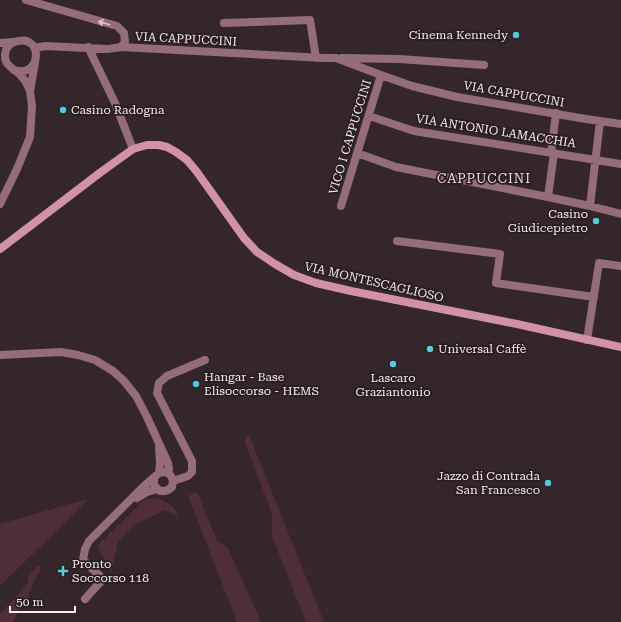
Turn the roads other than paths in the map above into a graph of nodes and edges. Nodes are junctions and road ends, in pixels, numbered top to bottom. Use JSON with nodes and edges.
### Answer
{"nodes":[{"id":1,"x":26,"y":0,"type":"edge"},
{"id":2,"x":224,"y":23,"type":"dead end"},
{"id":3,"x":13,"y":42,"type":"junction"},
{"id":4,"x":0,"y":43,"type":"edge"},
{"id":5,"x":88,"y":47,"type":"junction"},
{"id":6,"x":120,"y":47,"type":"junction"},
{"id":7,"x":35,"y":48,"type":"junction"},
{"id":8,"x":316,"y":58,"type":"junction"},
{"id":9,"x":336,"y":58,"type":"junction"},
{"id":10,"x":0,"y":60,"type":"edge"},
{"id":11,"x":35,"y":63,"type":"junction"},
{"id":12,"x":484,"y":65,"type":"dead end"},
{"id":13,"x":11,"y":68,"type":"junction"},
{"id":14,"x":381,"y":75,"type":"junction"},
{"id":15,"x":30,"y":91,"type":"junction"},
{"id":16,"x":556,"y":113,"type":"junction"},
{"id":17,"x":369,"y":116,"type":"junction"},
{"id":18,"x":600,"y":121,"type":"junction"},
{"id":19,"x":621,"y":124,"type":"edge"},
{"id":20,"x":133,"y":149,"type":"junction"},
{"id":21,"x":357,"y":153,"type":"junction"},
{"id":22,"x":552,"y":153,"type":"junction"},
{"id":23,"x":596,"y":160,"type":"junction"},
{"id":24,"x":621,"y":164,"type":"edge"},
{"id":25,"x":7,"y":189,"type":"junction"},
{"id":26,"x":548,"y":197,"type":"junction"},
{"id":27,"x":0,"y":198,"type":"edge"},
{"id":28,"x":0,"y":204,"type":"edge"},
{"id":29,"x":341,"y":206,"type":"dead end"},
{"id":30,"x":590,"y":206,"type":"junction"},
{"id":31,"x":621,"y":214,"type":"edge"},
{"id":32,"x":13,"y":239,"type":"junction"},
{"id":33,"x":0,"y":241,"type":"edge"},
{"id":34,"x":397,"y":241,"type":"dead end"},
{"id":35,"x":0,"y":249,"type":"edge"},
{"id":36,"x":621,"y":266,"type":"edge"},
{"id":37,"x":594,"y":297,"type":"junction"},
{"id":38,"x":587,"y":340,"type":"junction"},
{"id":39,"x":621,"y":347,"type":"edge"},
{"id":40,"x":0,"y":355,"type":"edge"},
{"id":41,"x":205,"y":360,"type":"dead end"},
{"id":42,"x":158,"y":443,"type":"junction"},
{"id":43,"x":157,"y":476,"type":"junction"},
{"id":44,"x":171,"y":477,"type":"junction"},
{"id":45,"x":157,"y":489,"type":"junction"},
{"id":46,"x":125,"y":506,"type":"junction"},
{"id":47,"x":85,"y":599,"type":"dead end"}],
"edges":[{"from":6,"to":1,"type":"street","one_way":true},
{"from":2,"to":8,"type":"street"},
{"from":3,"to":4,"type":"street"},
{"from":3,"to":7,"type":"street"},
{"from":3,"to":13,"type":"street"},
{"from":5,"to":6,"type":"street","name":"VIA CAPPUCCINI"},
{"from":5,"to":7,"type":"street","name":"VIA CAPPUCCINI"},
{"from":5,"to":20,"type":"street"},
{"from":6,"to":8,"type":"street","name":"VIA CAPPUCCINI"},
{"from":7,"to":11,"type":"street"},
{"from":8,"to":9,"type":"street","name":"VIA CAPPUCCINI"},
{"from":9,"to":12,"type":"street","name":"VIA CAPPUCCINI"},
{"from":9,"to":14,"type":"street","name":"VIA CAPPUCCINI"},
{"from":10,"to":13,"type":"street"},
{"from":11,"to":13,"type":"street"},
{"from":11,"to":15,"type":"street"},
{"from":13,"to":15,"type":"street"},
{"from":14,"to":16,"type":"street","name":"VIA CAPPUCCINI"},
{"from":14,"to":17,"type":"street","name":"VICO I CAPPUCCINI"},
{"from":15,"to":25,"type":"street"},
{"from":16,"to":18,"type":"street","name":"VIA CAPPUCCINI"},
{"from":16,"to":22,"type":"street"},
{"from":17,"to":21,"type":"street","name":"VICO I CAPPUCCINI"},
{"from":17,"to":22,"type":"street","name":"VIA ANTONIO LAMACCHIA"},
{"from":18,"to":19,"type":"street","name":"VIA CAPPUCCINI"},
{"from":18,"to":23,"type":"street"},
{"from":20,"to":32,"type":"main road","name":"VIA MONTESCAGLIOSO"},
{"from":20,"to":38,"type":"main road","name":"VIA MONTESCAGLIOSO"},
{"from":21,"to":26,"type":"street"},
{"from":21,"to":29,"type":"street","name":"VICO I CAPPUCCINI"},
{"from":22,"to":23,"type":"street","name":"VIA ANTONIO LAMACCHIA"},
{"from":22,"to":26,"type":"street"},
{"from":23,"to":24,"type":"street","name":"VIA ANTONIO LAMACCHIA"},
{"from":23,"to":30,"type":"street"},
{"from":25,"to":27,"type":"street"},
{"from":25,"to":28,"type":"street"},
{"from":26,"to":30,"type":"street"},
{"from":30,"to":31,"type":"street"},
{"from":32,"to":33,"type":"main road","name":"VIA MONTESCAGLIOSO"},
{"from":32,"to":35,"type":"main road","name":"VIA MONTESCAGLIOSO"},
{"from":34,"to":37,"type":"street"},
{"from":36,"to":37,"type":"street"},
{"from":37,"to":38,"type":"street"},
{"from":38,"to":39,"type":"main road","name":"VIA MONTESCAGLIOSO"},
{"from":40,"to":42,"type":"street"},
{"from":41,"to":44,"type":"street"},
{"from":42,"to":43,"type":"street"},
{"from":42,"to":44,"type":"street"},
{"from":43,"to":44,"type":"street"},
{"from":43,"to":45,"type":"street"},
{"from":43,"to":46,"type":"street"},
{"from":44,"to":45,"type":"street"},
{"from":45,"to":46,"type":"street"},
{"from":46,"to":47,"type":"street"}]}
